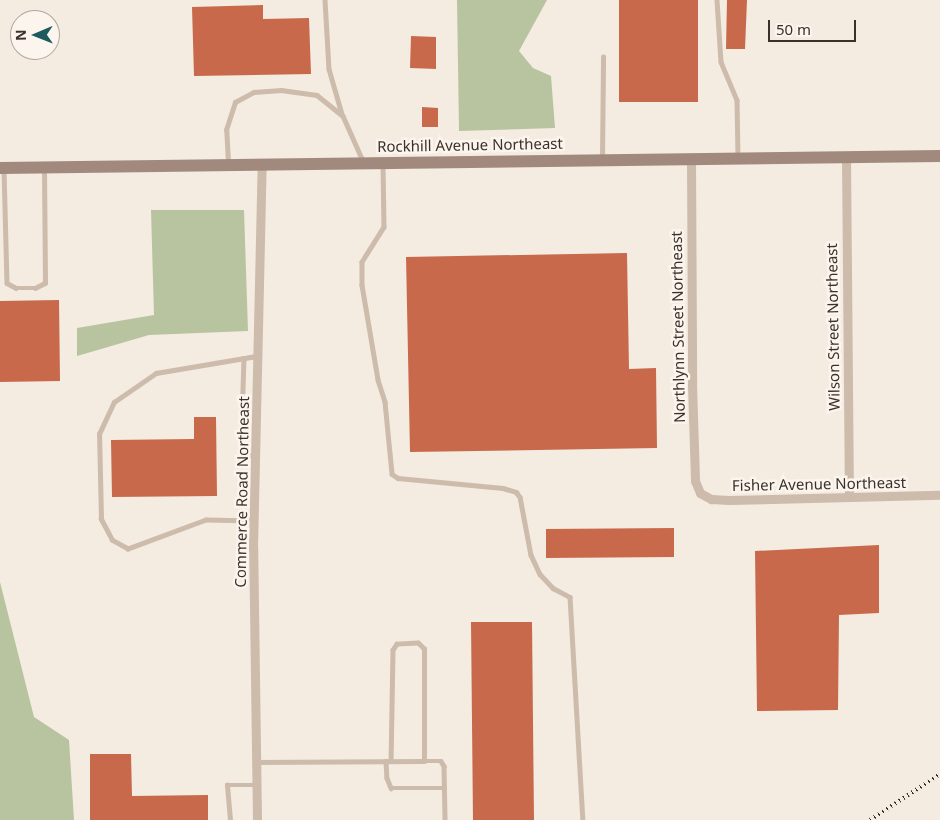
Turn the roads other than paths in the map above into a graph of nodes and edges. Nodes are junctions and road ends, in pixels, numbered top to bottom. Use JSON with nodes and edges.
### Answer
{"nodes":[{"id":1,"x":325,"y":0,"type":"edge"},
{"id":2,"x":717,"y":0,"type":"edge"},
{"id":3,"x":603,"y":57,"type":"dead end"},
{"id":4,"x":343,"y":116,"type":"junction"},
{"id":5,"x":940,"y":156,"type":"edge"},
{"id":6,"x":846,"y":157,"type":"junction"},
{"id":7,"x":738,"y":158,"type":"junction"},
{"id":8,"x":690,"y":159,"type":"junction"},
{"id":9,"x":602,"y":160,"type":"junction"},
{"id":10,"x":364,"y":162,"type":"junction"},
{"id":11,"x":384,"y":162,"type":"junction"},
{"id":12,"x":228,"y":164,"type":"junction"},
{"id":13,"x":262,"y":164,"type":"junction"},
{"id":14,"x":44,"y":167,"type":"junction"},
{"id":15,"x":2,"y":168,"type":"edge"},
{"id":16,"x":257,"y":356,"type":"junction"},
{"id":17,"x":244,"y":358,"type":"junction"},
{"id":18,"x":255,"y":456,"type":"junction"},
{"id":19,"x":700,"y":493,"type":"joint"},
{"id":20,"x":940,"y":495,"type":"edge"},
{"id":21,"x":849,"y":496,"type":"junction"},
{"id":22,"x":254,"y":521,"type":"junction"},
{"id":23,"x":388,"y":761,"type":"junction"},
{"id":24,"x":424,"y":761,"type":"junction"},
{"id":25,"x":257,"y":762,"type":"junction"},
{"id":26,"x":257,"y":785,"type":"junction"},
{"id":27,"x":445,"y":788,"type":"junction"},
{"id":28,"x":230,"y":820,"type":"edge"},
{"id":29,"x":257,"y":820,"type":"edge"},
{"id":30,"x":445,"y":820,"type":"edge"},
{"id":31,"x":583,"y":820,"type":"edge"}],
"edges":[{"from":1,"to":4,"type":"lane"},
{"from":2,"to":7,"type":"lane"},
{"from":3,"to":9,"type":"lane"},
{"from":4,"to":10,"type":"lane"},
{"from":4,"to":12,"type":"lane"},
{"from":5,"to":6,"type":"street","name":"Rockhill Avenue Northeast"},
{"from":6,"to":7,"type":"street","name":"Rockhill Avenue Northeast"},
{"from":6,"to":21,"type":"street","name":"Wilson Street Northeast"},
{"from":7,"to":8,"type":"street","name":"Rockhill Avenue Northeast"},
{"from":8,"to":9,"type":"street","name":"Rockhill Avenue Northeast"},
{"from":8,"to":19,"type":"street","name":"Northlynn Street Northeast"},
{"from":9,"to":11,"type":"street","name":"Rockhill Avenue Northeast"},
{"from":10,"to":11,"type":"street","name":"Rockhill Avenue Northeast"},
{"from":10,"to":13,"type":"street","name":"Rockhill Avenue Northeast"},
{"from":11,"to":31,"type":"lane"},
{"from":12,"to":13,"type":"street","name":"Rockhill Avenue Northeast"},
{"from":12,"to":14,"type":"street","name":"Rockhill Avenue Northeast"},
{"from":13,"to":16,"type":"street","name":"Commerce Road Northeast"},
{"from":14,"to":15,"type":"street","name":"Rockhill Avenue Northeast"},
{"from":14,"to":15,"type":"lane"},
{"from":16,"to":17,"type":"lane"},
{"from":16,"to":18,"type":"street","name":"Commerce Road Northeast"},
{"from":17,"to":18,"type":"lane"},
{"from":17,"to":22,"type":"lane"},
{"from":18,"to":22,"type":"street","name":"Commerce Road Northeast"},
{"from":19,"to":21,"type":"street","name":"Fisher Avenue Northeast"},
{"from":20,"to":21,"type":"street","name":"Fisher Avenue Northeast"},
{"from":22,"to":25,"type":"street","name":"Commerce Road Northeast"},
{"from":23,"to":24,"type":"lane"},
{"from":23,"to":24,"type":"lane"},
{"from":23,"to":25,"type":"lane"},
{"from":23,"to":27,"type":"lane"},
{"from":24,"to":27,"type":"lane"},
{"from":25,"to":26,"type":"street","name":"Commerce Road Northeast"},
{"from":26,"to":28,"type":"lane"},
{"from":26,"to":29,"type":"street","name":"Commerce Road Northeast"},
{"from":27,"to":30,"type":"lane"}]}
